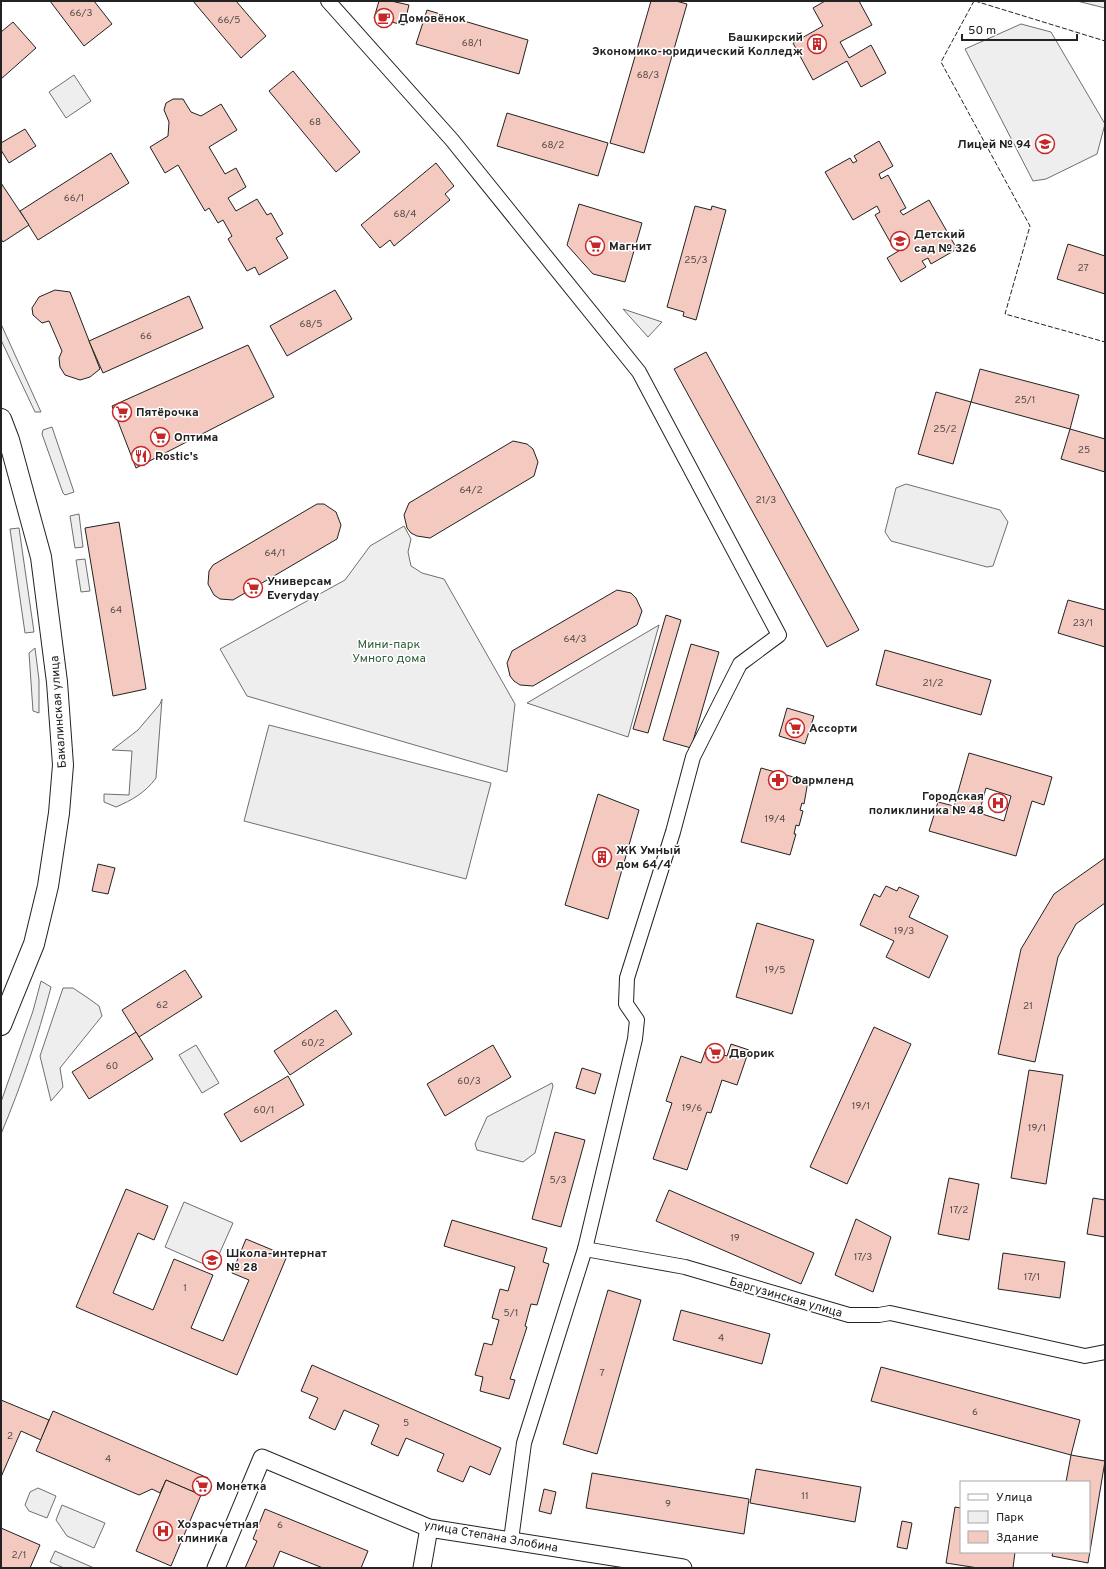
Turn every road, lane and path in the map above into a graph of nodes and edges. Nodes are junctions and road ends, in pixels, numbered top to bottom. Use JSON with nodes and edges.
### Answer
{"nodes":[{"id":1,"x":328,"y":1,"type":"edge"},
{"id":2,"x":1,"y":419,"type":"edge"},
{"id":3,"x":1,"y":1025,"type":"edge"},
{"id":4,"x":585,"y":1249,"type":"junction"},
{"id":5,"x":1105,"y":1352,"type":"edge"},
{"id":6,"x":429,"y":1528,"type":"junction"},
{"id":7,"x":511,"y":1540,"type":"junction"},
{"id":8,"x":216,"y":1568,"type":"edge"},
{"id":9,"x":422,"y":1568,"type":"edge"},
{"id":10,"x":683,"y":1568,"type":"edge"}],
"edges":[{"from":1,"to":4,"type":"street"},
{"from":2,"to":3,"type":"main road","name":"Бакалинская улица"},
{"from":4,"to":5,"type":"street","name":"Баргузинская улица"},
{"from":4,"to":7,"type":"street"},
{"from":6,"to":7,"type":"street","name":"улица Степана Злобина"},
{"from":6,"to":8,"type":"street","name":"улица Степана Злобина"},
{"from":6,"to":9,"type":"street"},
{"from":7,"to":10,"type":"street","name":"улица Степана Злобина"}]}
